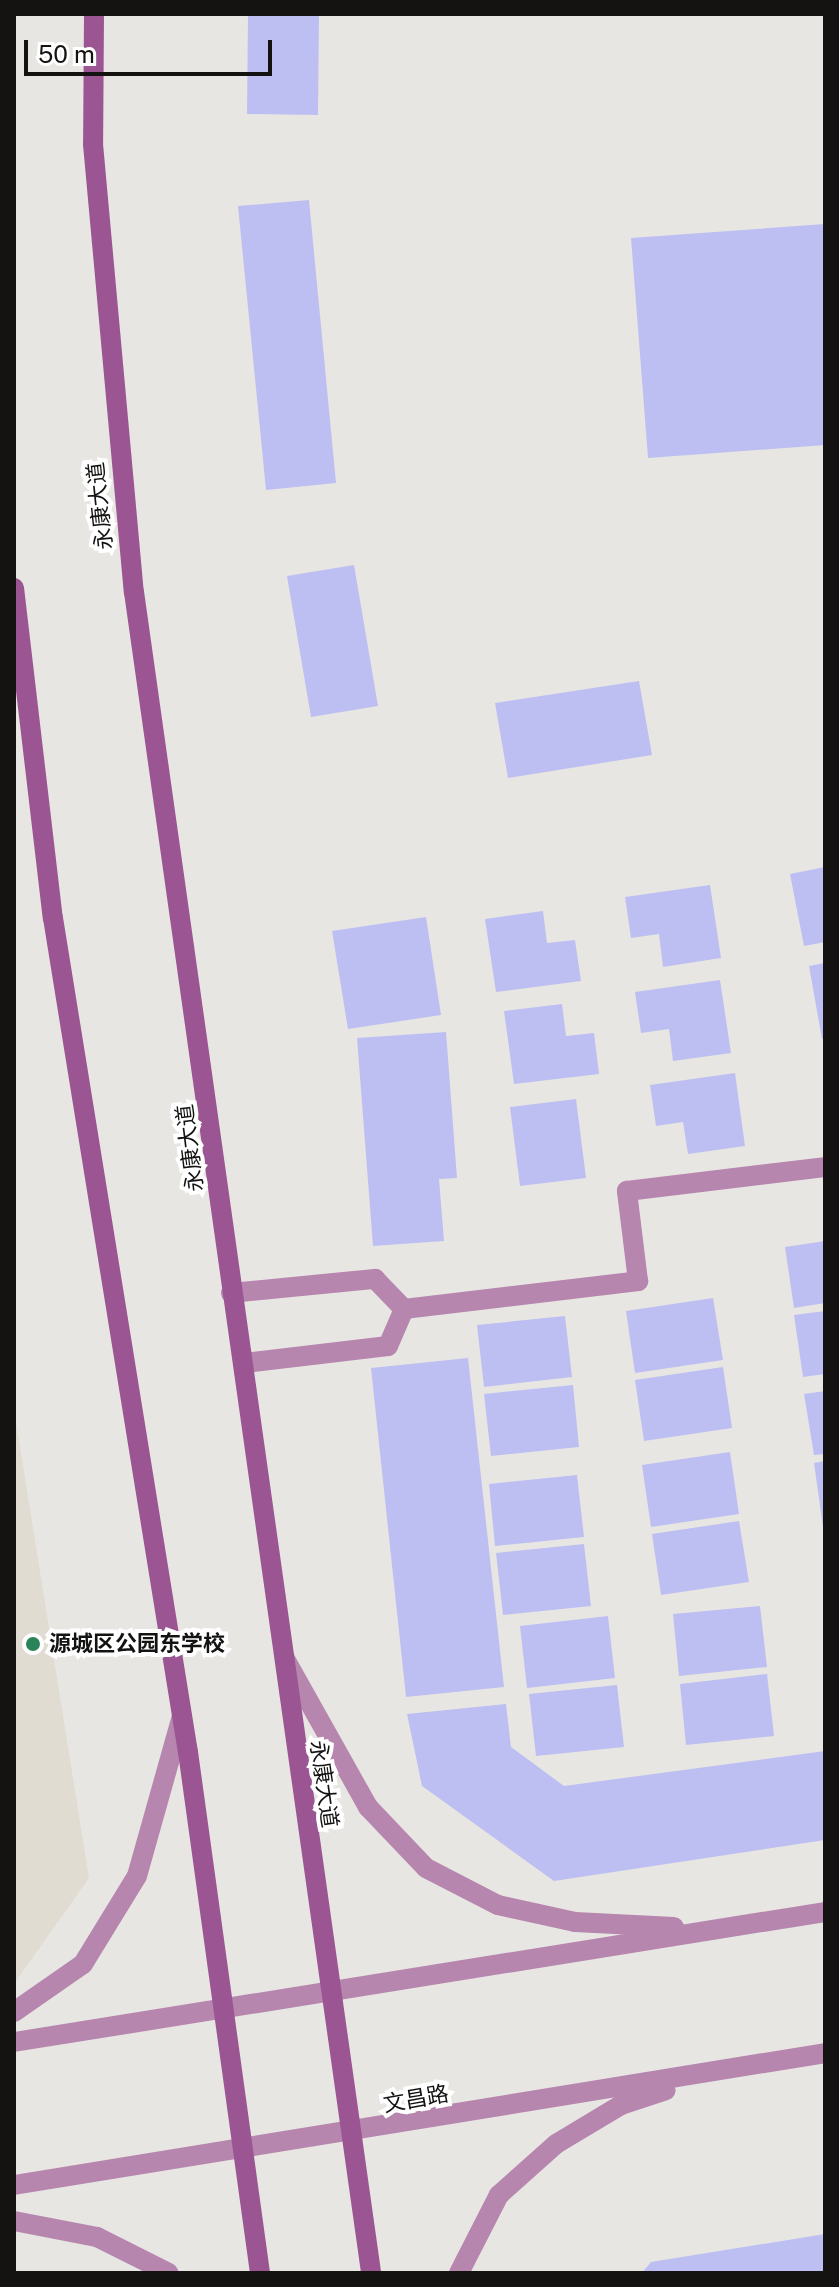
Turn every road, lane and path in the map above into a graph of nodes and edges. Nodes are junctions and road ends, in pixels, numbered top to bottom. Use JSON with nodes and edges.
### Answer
{"nodes":[{"id":1,"x":94,"y":14,"type":"edge"},
{"id":2,"x":14,"y":588,"type":"edge"},
{"id":3,"x":825,"y":1167,"type":"edge"},
{"id":4,"x":231,"y":1293,"type":"junction"},
{"id":5,"x":404,"y":1309,"type":"junction"},
{"id":6,"x":245,"y":1363,"type":"junction"},
{"id":7,"x":283,"y":1655,"type":"junction"},
{"id":8,"x":182,"y":1716,"type":"junction"},
{"id":9,"x":825,"y":1912,"type":"edge"},
{"id":10,"x":714,"y":1930,"type":"junction"},
{"id":11,"x":330,"y":1989,"type":"junction"},
{"id":12,"x":222,"y":2008,"type":"junction"},
{"id":13,"x":14,"y":2012,"type":"edge"},
{"id":14,"x":14,"y":2042,"type":"edge"},
{"id":15,"x":825,"y":2053,"type":"edge"},
{"id":16,"x":723,"y":2070,"type":"junction"},
{"id":17,"x":349,"y":2135,"type":"junction"},
{"id":18,"x":243,"y":2150,"type":"junction"},
{"id":19,"x":14,"y":2185,"type":"edge"},
{"id":20,"x":14,"y":2221,"type":"edge"},
{"id":21,"x":169,"y":2273,"type":"edge"},
{"id":22,"x":260,"y":2273,"type":"edge"},
{"id":23,"x":371,"y":2273,"type":"edge"},
{"id":24,"x":459,"y":2273,"type":"edge"}],
"edges":[{"from":1,"to":4,"type":"main road","name":"永康大道"},
{"from":2,"to":8,"type":"main road"},
{"from":3,"to":5,"type":"street"},
{"from":4,"to":5,"type":"street"},
{"from":4,"to":6,"type":"main road","name":"永康大道"},
{"from":5,"to":6,"type":"street"},
{"from":6,"to":7,"type":"main road","name":"永康大道"},
{"from":7,"to":10,"type":"street"},
{"from":7,"to":11,"type":"main road","name":"永康大道"},
{"from":8,"to":12,"type":"main road"},
{"from":8,"to":13,"type":"street"},
{"from":9,"to":10,"type":"street"},
{"from":10,"to":11,"type":"street"},
{"from":11,"to":12,"type":"street"},
{"from":11,"to":17,"type":"main road","name":"永康大道"},
{"from":12,"to":14,"type":"street"},
{"from":12,"to":18,"type":"main road"},
{"from":15,"to":16,"type":"street","name":"文昌路"},
{"from":16,"to":17,"type":"street","name":"文昌路"},
{"from":16,"to":24,"type":"street"},
{"from":17,"to":18,"type":"street","name":"文昌路"},
{"from":17,"to":23,"type":"main road","name":"永康大道"},
{"from":18,"to":19,"type":"street","name":"文昌路"},
{"from":18,"to":22,"type":"main road"},
{"from":20,"to":21,"type":"street"}]}
